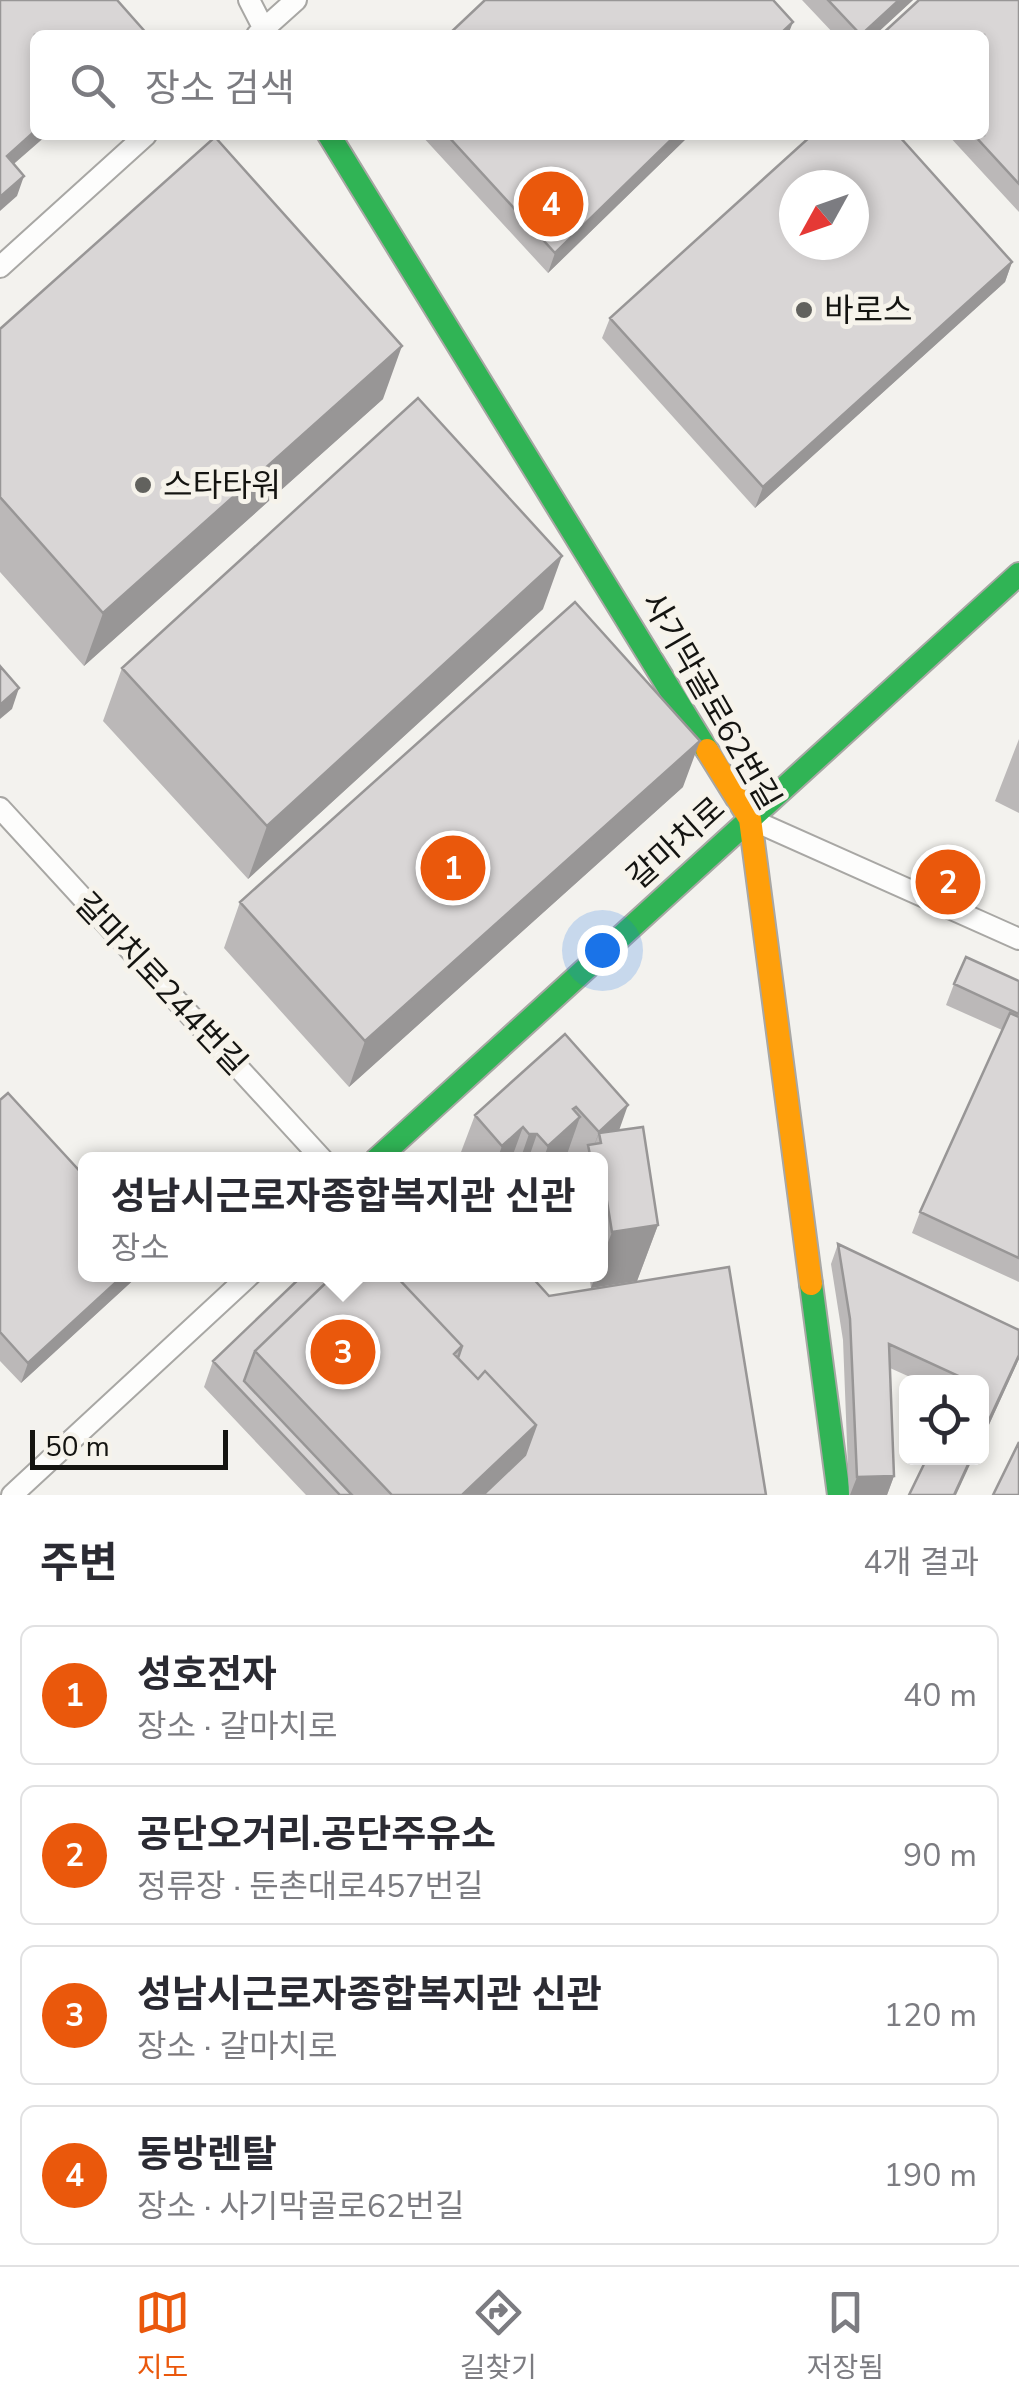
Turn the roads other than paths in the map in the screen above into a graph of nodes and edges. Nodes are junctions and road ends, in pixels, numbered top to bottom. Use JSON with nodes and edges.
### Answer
{"nodes":[{"id":1,"x":249,"y":0,"type":"edge"},
{"id":2,"x":296,"y":0,"type":"edge"},
{"id":3,"x":262,"y":30,"type":"edge"},
{"id":4,"x":266,"y":30,"type":"edge"},
{"id":5,"x":140,"y":140,"type":"edge"},
{"id":6,"x":332,"y":140,"type":"edge"},
{"id":7,"x":0,"y":267,"type":"edge"},
{"id":8,"x":1019,"y":574,"type":"edge"},
{"id":9,"x":0,"y":808,"type":"edge"},
{"id":10,"x":750,"y":820,"type":"junction"},
{"id":11,"x":1019,"y":939,"type":"edge"},
{"id":12,"x":315,"y":1152,"type":"edge"},
{"id":13,"x":385,"y":1152,"type":"edge"},
{"id":14,"x":242,"y":1282,"type":"edge"},
{"id":15,"x":12,"y":1495,"type":"edge"},
{"id":16,"x":839,"y":1495,"type":"edge"}],
"edges":[{"from":1,"to":3,"type":"street"},
{"from":2,"to":4,"type":"street"},
{"from":5,"to":7,"type":"street"},
{"from":6,"to":10,"type":"street","name":"사기막골로62번길"},
{"from":8,"to":10,"type":"street","name":"갈마치로"},
{"from":9,"to":12,"type":"street","name":"갈마치로244번길"},
{"from":10,"to":11,"type":"street"},
{"from":10,"to":13,"type":"street","name":"갈마치로"},
{"from":10,"to":16,"type":"street","name":"사기막골로62번길"},
{"from":14,"to":15,"type":"street"}]}
